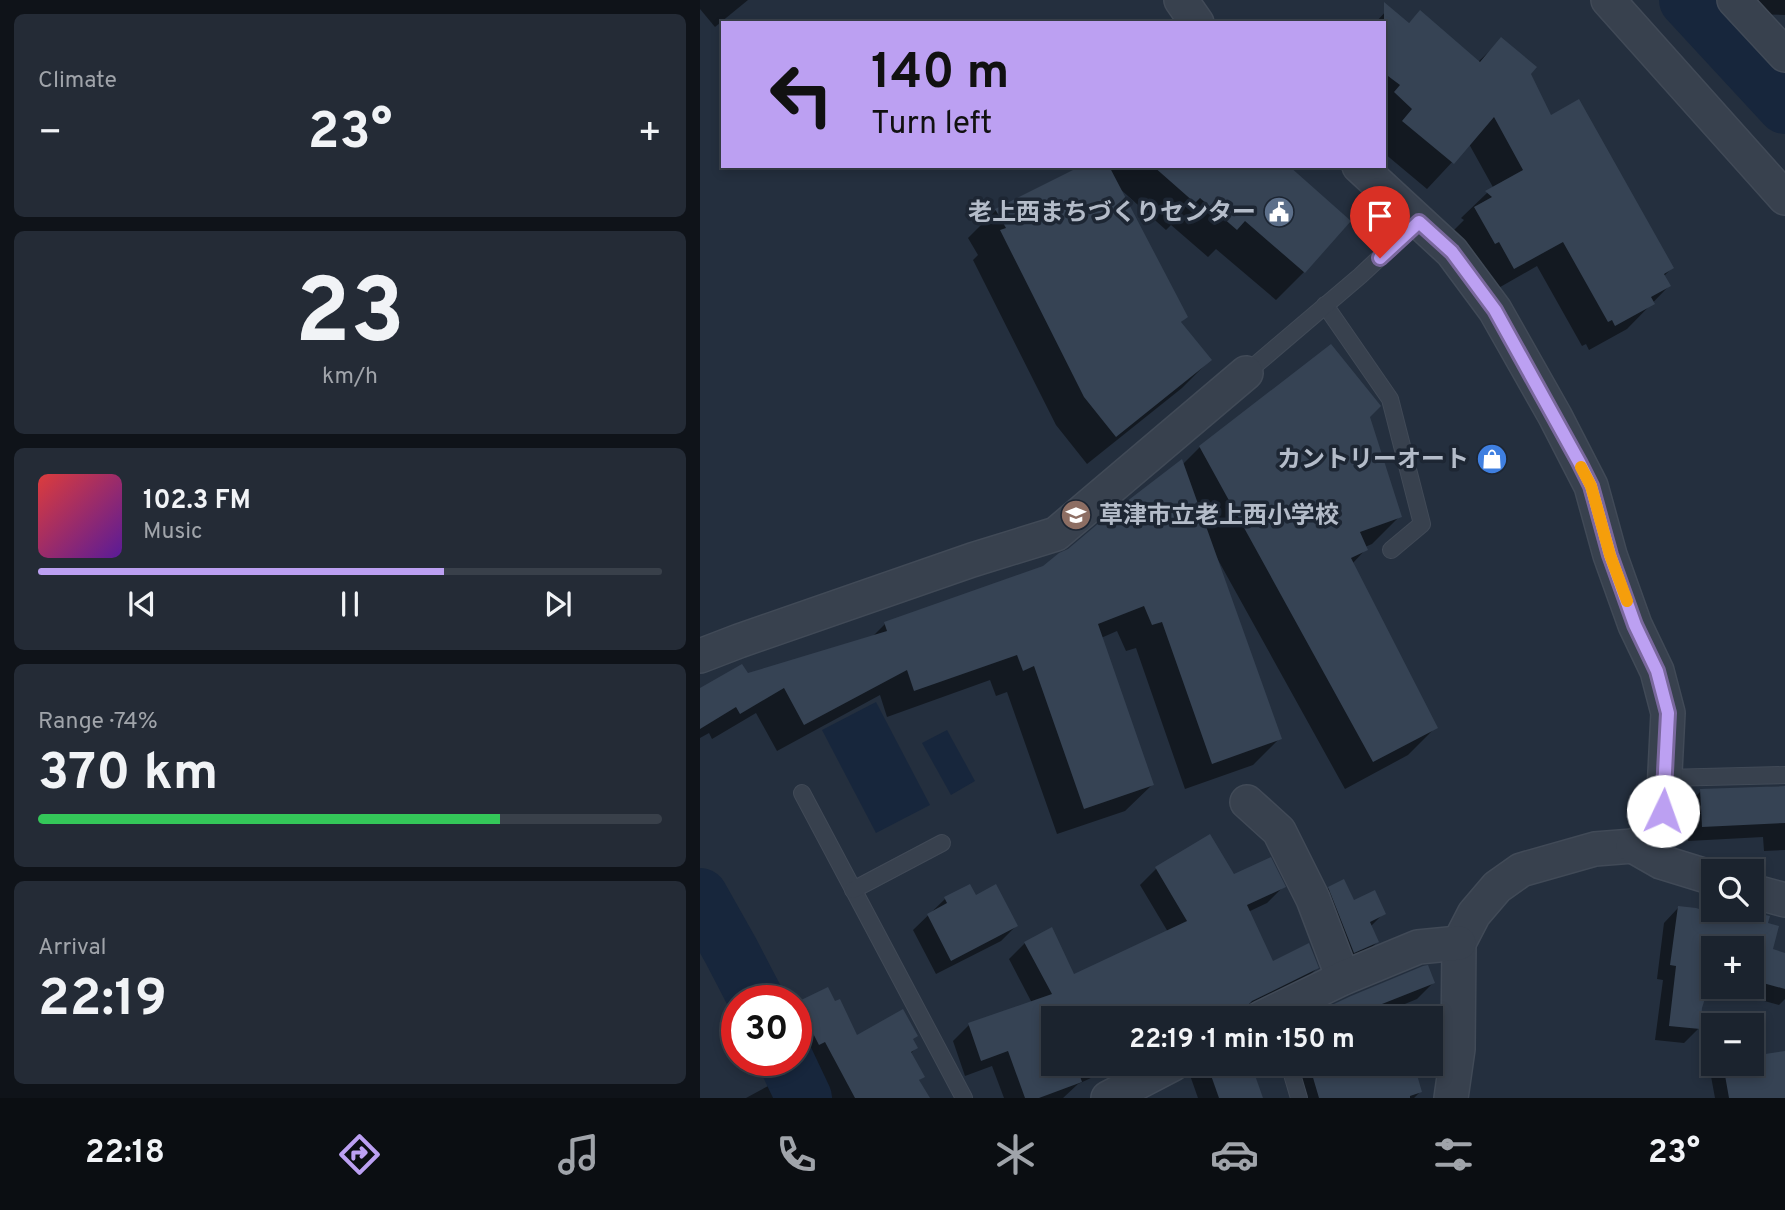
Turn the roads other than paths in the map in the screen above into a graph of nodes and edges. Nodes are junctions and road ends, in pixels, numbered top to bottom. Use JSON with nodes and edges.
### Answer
{"nodes":[{"id":1,"x":1181,"y":0,"type":"edge"},
{"id":2,"x":1608,"y":0,"type":"edge"},
{"id":3,"x":1734,"y":0,"type":"edge"},
{"id":4,"x":1196,"y":21,"type":"edge"},
{"id":5,"x":1785,"y":55,"type":"edge"},
{"id":6,"x":1361,"y":168,"type":"edge"},
{"id":7,"x":1785,"y":198,"type":"edge"},
{"id":8,"x":1419,"y":222,"type":"junction"},
{"id":9,"x":1325,"y":305,"type":"junction"},
{"id":10,"x":1246,"y":373,"type":"joint"},
{"id":11,"x":1391,"y":550,"type":"dead end"},
{"id":12,"x":700,"y":656,"type":"edge"},
{"id":13,"x":1785,"y":775,"type":"edge"},
{"id":14,"x":1665,"y":778,"type":"junction"},
{"id":15,"x":802,"y":793,"type":"dead end"},
{"id":16,"x":1247,"y":802,"type":"dead end"},
{"id":17,"x":942,"y":843,"type":"dead end"},
{"id":18,"x":1633,"y":846,"type":"junction"},
{"id":19,"x":1701,"y":874,"type":"edge"},
{"id":20,"x":853,"y":890,"type":"junction"},
{"id":21,"x":1764,"y":894,"type":"edge"},
{"id":22,"x":1785,"y":900,"type":"edge"},
{"id":23,"x":1459,"y":943,"type":"junction"},
{"id":24,"x":1343,"y":978,"type":"junction"},
{"id":25,"x":1291,"y":1006,"type":"edge"},
{"id":26,"x":1150,"y":1076,"type":"edge"},
{"id":27,"x":1293,"y":1076,"type":"edge"},
{"id":28,"x":964,"y":1098,"type":"edge"},
{"id":29,"x":1108,"y":1098,"type":"edge"},
{"id":30,"x":1299,"y":1098,"type":"edge"},
{"id":31,"x":1451,"y":1098,"type":"edge"}],
"edges":[{"from":1,"to":4,"type":"street"},
{"from":2,"to":7,"type":"street"},
{"from":3,"to":5,"type":"street"},
{"from":6,"to":8,"type":"street"},
{"from":8,"to":9,"type":"lane"},
{"from":8,"to":14,"type":"street"},
{"from":9,"to":10,"type":"lane"},
{"from":9,"to":11,"type":"lane"},
{"from":10,"to":12,"type":"street"},
{"from":13,"to":14,"type":"lane"},
{"from":14,"to":18,"type":"street"},
{"from":15,"to":20,"type":"lane"},
{"from":16,"to":24,"type":"street"},
{"from":17,"to":20,"type":"lane"},
{"from":18,"to":19,"type":"street"},
{"from":18,"to":23,"type":"street"},
{"from":20,"to":28,"type":"lane"},
{"from":21,"to":22,"type":"street"},
{"from":23,"to":24,"type":"street"},
{"from":23,"to":31,"type":"street"},
{"from":24,"to":25,"type":"street"},
{"from":26,"to":29,"type":"street"},
{"from":27,"to":30,"type":"lane"}]}
